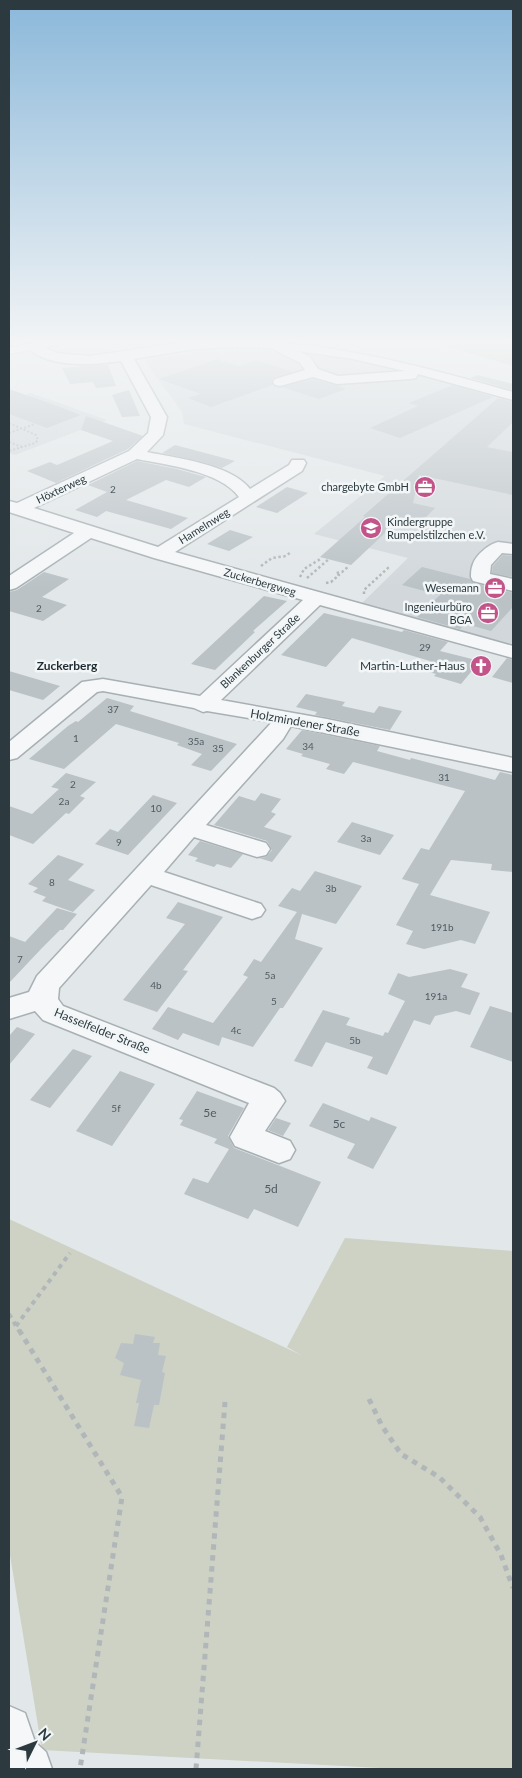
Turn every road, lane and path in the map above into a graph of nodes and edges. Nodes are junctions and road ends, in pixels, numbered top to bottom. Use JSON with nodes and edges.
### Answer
{"nodes":[{"id":1,"x":9,"y":423,"type":"edge"},
{"id":2,"x":158,"y":423,"type":"edge"},
{"id":3,"x":35,"y":424,"type":"dead end"},
{"id":4,"x":22,"y":429,"type":"junction"},
{"id":5,"x":9,"y":433,"type":"edge"},
{"id":6,"x":9,"y":442,"type":"edge"},
{"id":7,"x":22,"y":447,"type":"junction"},
{"id":8,"x":9,"y":451,"type":"edge"},
{"id":9,"x":135,"y":454,"type":"junction"},
{"id":10,"x":298,"y":463,"type":"dead end"},
{"id":11,"x":249,"y":499,"type":"junction"},
{"id":12,"x":13,"y":507,"type":"edge"},
{"id":13,"x":89,"y":531,"type":"junction"},
{"id":14,"x":513,"y":550,"type":"edge"},
{"id":15,"x":291,"y":552,"type":"dead end"},
{"id":16,"x":160,"y":554,"type":"junction"},
{"id":17,"x":322,"y":558,"type":"dead end"},
{"id":18,"x":329,"y":559,"type":"dead end"},
{"id":19,"x":349,"y":566,"type":"dead end"},
{"id":20,"x":385,"y":568,"type":"dead end"},
{"id":21,"x":244,"y":578,"type":"junction"},
{"id":22,"x":9,"y":584,"type":"edge"},
{"id":23,"x":513,"y":585,"type":"edge"},
{"id":24,"x":319,"y":594,"type":"junction"},
{"id":25,"x":363,"y":599,"type":"dead end"},
{"id":26,"x":513,"y":652,"type":"edge"},
{"id":27,"x":203,"y":705,"type":"junction"},
{"id":28,"x":285,"y":719,"type":"junction"},
{"id":29,"x":9,"y":753,"type":"edge"},
{"id":30,"x":513,"y":765,"type":"edge"},
{"id":31,"x":190,"y":828,"type":"junction"},
{"id":32,"x":257,"y":850,"type":"dead end"},
{"id":33,"x":147,"y":876,"type":"junction"},
{"id":34,"x":252,"y":910,"type":"dead end"},
{"id":35,"x":42,"y":998,"type":"junction"},
{"id":36,"x":9,"y":1009,"type":"edge"},
{"id":37,"x":279,"y":1150,"type":"dead end"},
{"id":38,"x":70,"y":1254,"type":"dead end"},
{"id":39,"x":9,"y":1314,"type":"edge"},
{"id":40,"x":16,"y":1326,"type":"junction"},
{"id":41,"x":368,"y":1399,"type":"dead end"},
{"id":42,"x":225,"y":1402,"type":"dead end"},
{"id":43,"x":513,"y":1588,"type":"edge"},
{"id":44,"x":9,"y":1730,"type":"edge"},
{"id":45,"x":30,"y":1769,"type":"edge"},
{"id":46,"x":80,"y":1769,"type":"edge"},
{"id":47,"x":196,"y":1769,"type":"edge"}],
"edges":[{"from":1,"to":4,"type":"path"},
{"from":2,"to":9,"type":"street","name":"Höxterweg"},
{"from":3,"to":4,"type":"path"},
{"from":4,"to":5,"type":"path"},
{"from":4,"to":7,"type":"path"},
{"from":6,"to":7,"type":"path"},
{"from":7,"to":8,"type":"path"},
{"from":9,"to":11,"type":"street"},
{"from":9,"to":12,"type":"street","name":"Höxterweg"},
{"from":10,"to":11,"type":"street","name":"Hamelnweg"},
{"from":11,"to":16,"type":"street","name":"Hamelnweg"},
{"from":12,"to":13,"type":"street","name":"Zuckerbergweg"},
{"from":13,"to":16,"type":"street","name":"Zuckerbergweg"},
{"from":13,"to":22,"type":"street"},
{"from":14,"to":23,"type":"street"},
{"from":15,"to":21,"type":"path"},
{"from":16,"to":21,"type":"street","name":"Zuckerbergweg"},
{"from":17,"to":18,"type":"path"},
{"from":19,"to":24,"type":"path"},
{"from":20,"to":25,"type":"path"},
{"from":21,"to":24,"type":"street","name":"Zuckerbergweg"},
{"from":24,"to":26,"type":"street","name":"Zuckerbergweg"},
{"from":24,"to":27,"type":"street","name":"Blankenburger Straße"},
{"from":27,"to":28,"type":"street","name":"Holzmindener Straße"},
{"from":27,"to":29,"type":"street","name":"Holzmindener Straße"},
{"from":28,"to":30,"type":"street","name":"Holzmindener Straße"},
{"from":28,"to":31,"type":"street","name":"Hasselfelder Straße"},
{"from":31,"to":32,"type":"street"},
{"from":31,"to":33,"type":"street","name":"Hasselfelder Straße"},
{"from":33,"to":34,"type":"street"},
{"from":33,"to":35,"type":"street","name":"Hasselfelder Straße"},
{"from":35,"to":36,"type":"street"},
{"from":35,"to":37,"type":"street","name":"Hasselfelder Straße"},
{"from":38,"to":40,"type":"path"},
{"from":39,"to":40,"type":"path"},
{"from":40,"to":46,"type":"path"},
{"from":41,"to":43,"type":"path"},
{"from":42,"to":47,"type":"path"},
{"from":44,"to":45,"type":"street"}]}
